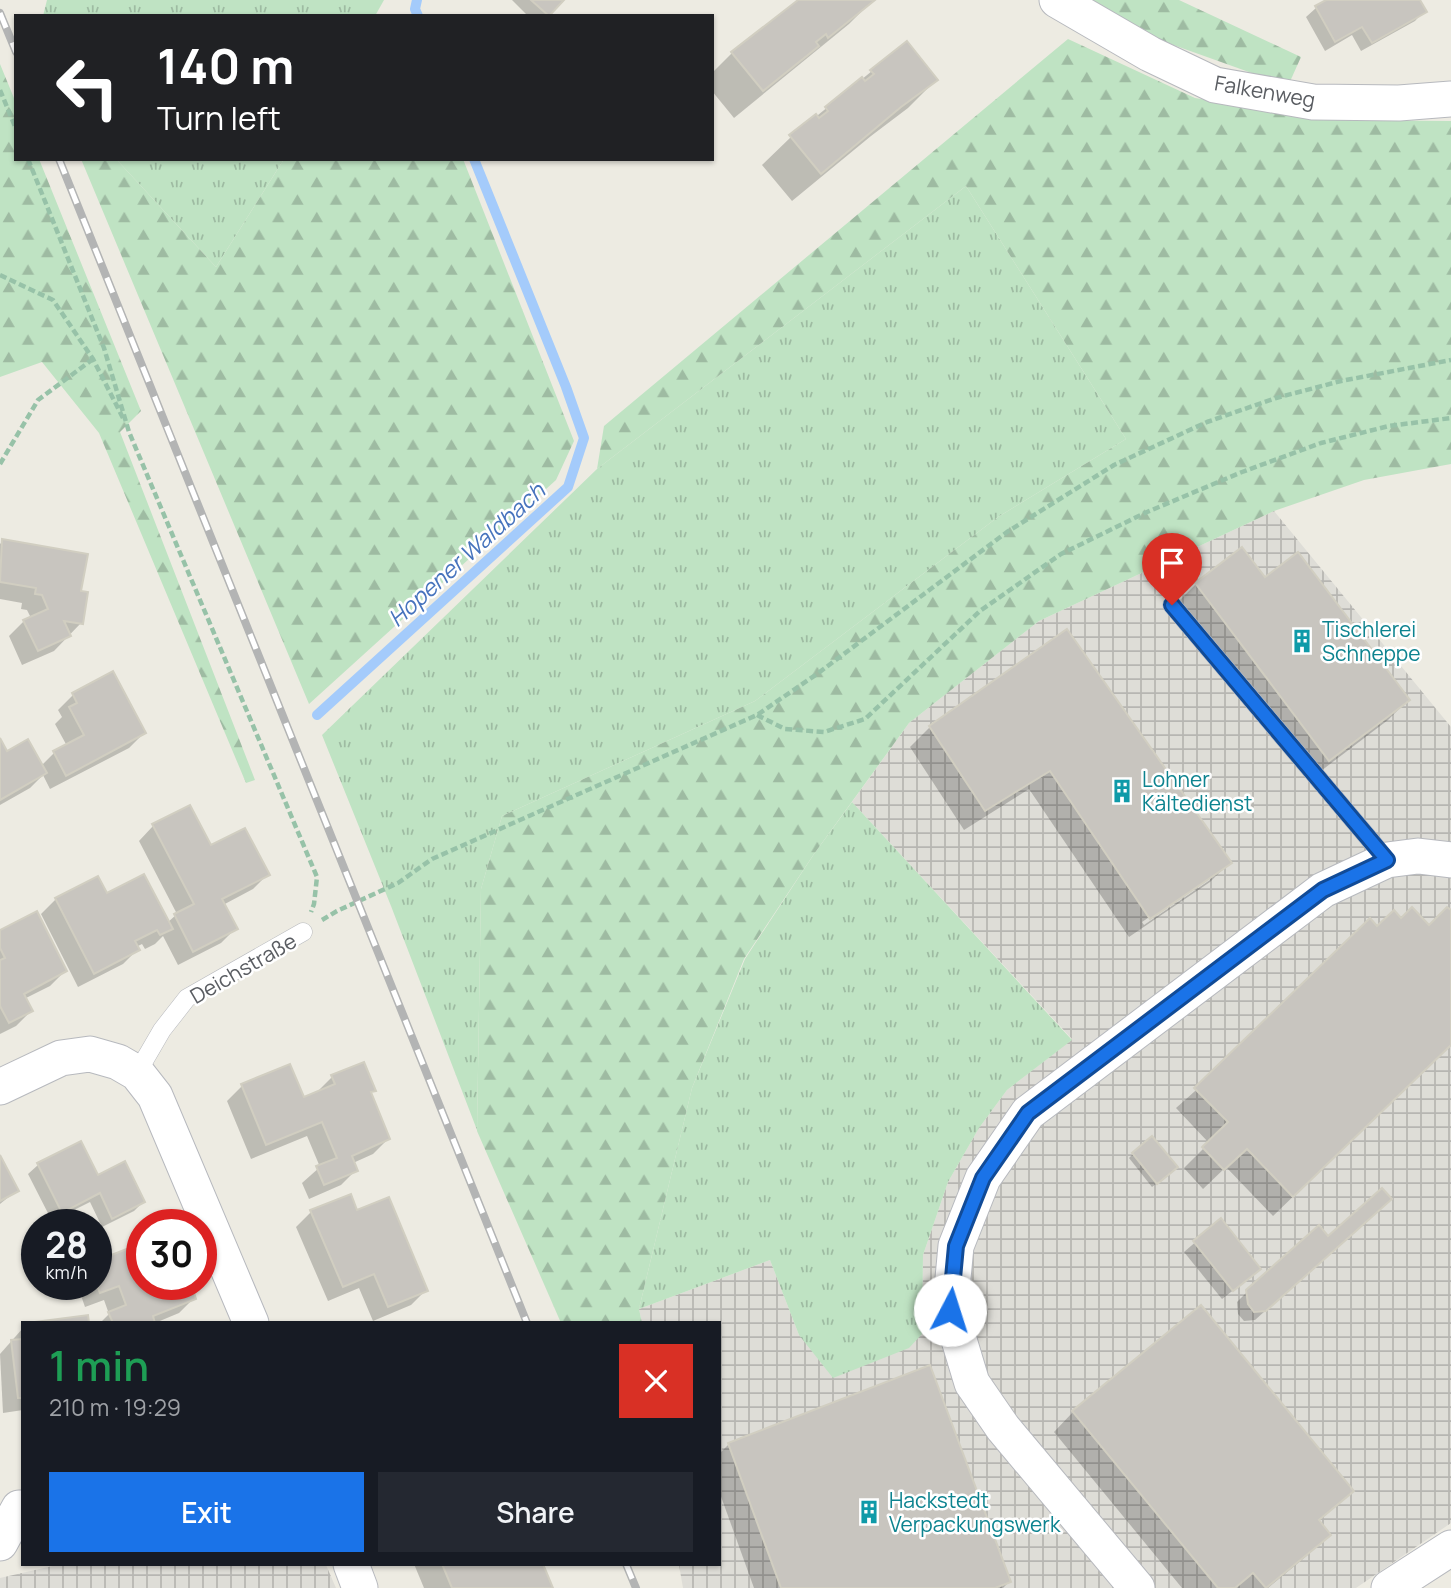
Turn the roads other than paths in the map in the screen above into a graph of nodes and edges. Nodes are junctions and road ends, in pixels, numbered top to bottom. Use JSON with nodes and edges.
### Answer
{"nodes":[{"id":1,"x":1058,"y":0,"type":"edge"},
{"id":2,"x":1451,"y":99,"type":"edge"},
{"id":3,"x":1172,"y":605,"type":"dead end"},
{"id":4,"x":1387,"y":860,"type":"junction"},
{"id":5,"x":1451,"y":860,"type":"edge"},
{"id":6,"x":303,"y":932,"type":"road end"},
{"id":7,"x":146,"y":1085,"type":"junction"},
{"id":8,"x":0,"y":1087,"type":"edge"},
{"id":9,"x":250,"y":1321,"type":"edge"},
{"id":10,"x":19,"y":1508,"type":"dead end"},
{"id":11,"x":0,"y":1543,"type":"edge"},
{"id":12,"x":1451,"y":1548,"type":"edge"},
{"id":13,"x":352,"y":1566,"type":"edge"},
{"id":14,"x":360,"y":1588,"type":"edge"},
{"id":15,"x":1137,"y":1588,"type":"edge"},
{"id":16,"x":1389,"y":1588,"type":"edge"}],
"edges":[{"from":1,"to":2,"type":"street","name":"Falkenweg"},
{"from":3,"to":4,"type":"lane"},
{"from":4,"to":5,"type":"street"},
{"from":4,"to":15,"type":"street"},
{"from":6,"to":7,"type":"lane","name":"Deichstraße"},
{"from":7,"to":8,"type":"street"},
{"from":7,"to":9,"type":"street"},
{"from":10,"to":11,"type":"street"},
{"from":12,"to":16,"type":"street"},
{"from":13,"to":14,"type":"street"}]}
